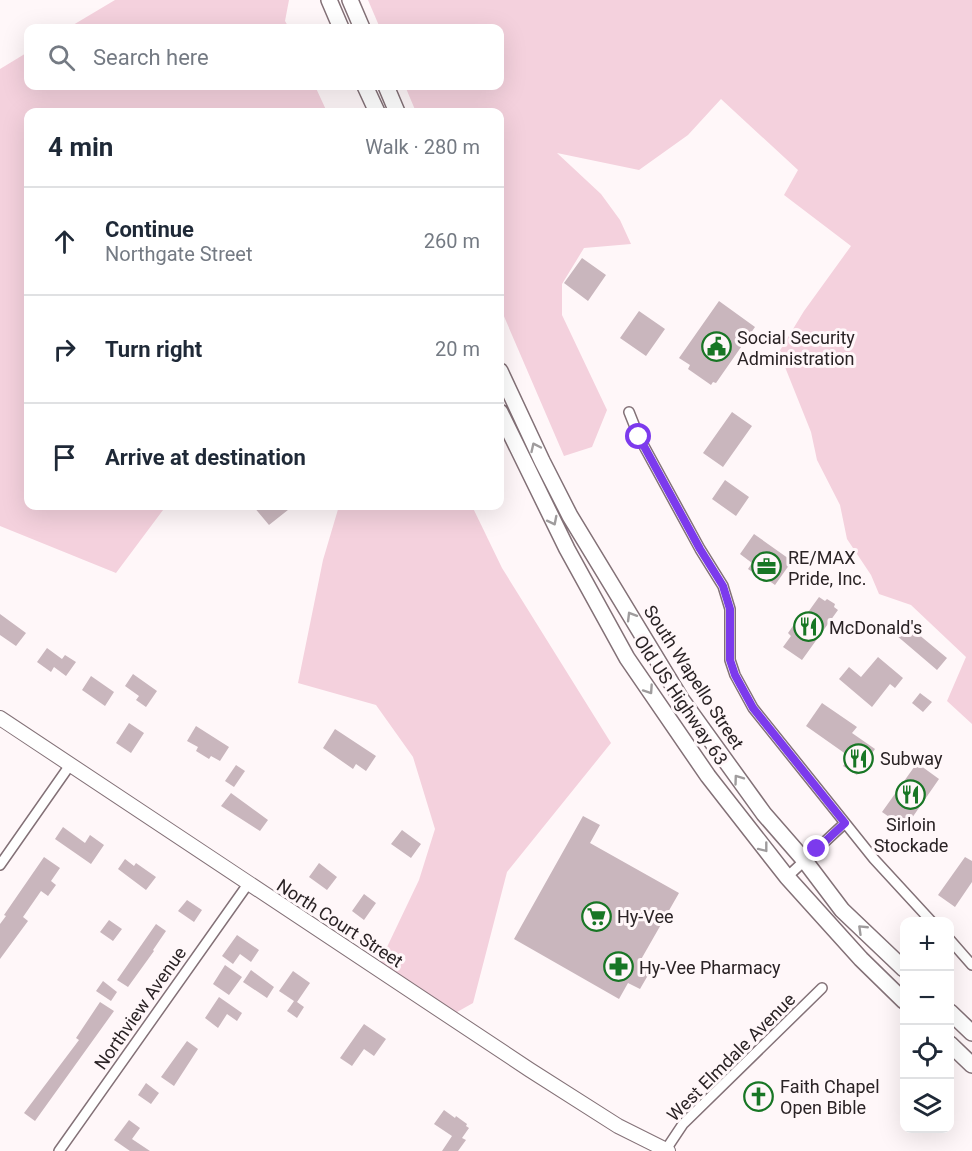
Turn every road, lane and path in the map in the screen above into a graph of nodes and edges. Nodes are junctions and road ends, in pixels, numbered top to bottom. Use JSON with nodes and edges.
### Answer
{"nodes":[{"id":1,"x":329,"y":0,"type":"edge"},
{"id":2,"x":350,"y":0,"type":"edge"},
{"id":3,"x":339,"y":24,"type":"edge"},
{"id":4,"x":360,"y":24,"type":"edge"},
{"id":5,"x":367,"y":90,"type":"edge"},
{"id":6,"x":388,"y":90,"type":"edge"},
{"id":7,"x":375,"y":108,"type":"edge"},
{"id":8,"x":395,"y":108,"type":"edge"},
{"id":9,"x":504,"y":380,"type":"edge"},
{"id":10,"x":629,"y":412,"type":"dead end"},
{"id":11,"x":504,"y":420,"type":"edge"},
{"id":12,"x":0,"y":718,"type":"edge"},
{"id":13,"x":70,"y":765,"type":"junction"},
{"id":14,"x":845,"y":823,"type":"junction"},
{"id":15,"x":805,"y":861,"type":"junction"},
{"id":16,"x":0,"y":865,"type":"edge"},
{"id":17,"x":787,"y":877,"type":"junction"},
{"id":18,"x":248,"y":884,"type":"junction"},
{"id":19,"x":928,"y":917,"type":"edge"},
{"id":20,"x":954,"y":945,"type":"edge"},
{"id":21,"x":900,"y":965,"type":"edge"},
{"id":22,"x":972,"y":965,"type":"edge"},
{"id":23,"x":822,"y":988,"type":"dead end"},
{"id":24,"x":900,"y":997,"type":"edge"},
{"id":25,"x":954,"y":1016,"type":"edge"},
{"id":26,"x":972,"y":1033,"type":"edge"},
{"id":27,"x":954,"y":1048,"type":"edge"},
{"id":28,"x":972,"y":1065,"type":"edge"},
{"id":29,"x":59,"y":1151,"type":"edge"},
{"id":30,"x":666,"y":1151,"type":"edge"}],
"edges":[{"from":1,"to":3,"type":"highway"},
{"from":2,"to":4,"type":"highway"},
{"from":5,"to":7,"type":"highway"},
{"from":6,"to":8,"type":"highway"},
{"from":15,"to":9,"type":"highway","name":"South Wapello Street","one_way":true},
{"from":10,"to":14,"type":"street"},
{"from":11,"to":17,"type":"highway","name":"Old US Highway 63","one_way":true},
{"from":12,"to":13,"type":"main road","name":"North Court Street"},
{"from":13,"to":16,"type":"street"},
{"from":13,"to":18,"type":"main road","name":"North Court Street"},
{"from":14,"to":15,"type":"street"},
{"from":14,"to":19,"type":"street"},
{"from":15,"to":17,"type":"street"},
{"from":21,"to":15,"type":"highway","name":"South Wapello Street","one_way":true},
{"from":17,"to":24,"type":"highway","name":"Old US Highway 63"},
{"from":18,"to":29,"type":"street","name":"Northview Avenue"},
{"from":18,"to":30,"type":"main road","name":"North Court Street"},
{"from":20,"to":22,"type":"street"},
{"from":23,"to":30,"type":"street","name":"West Elmdale Avenue"},
{"from":25,"to":26,"type":"highway"},
{"from":27,"to":28,"type":"highway"}]}
